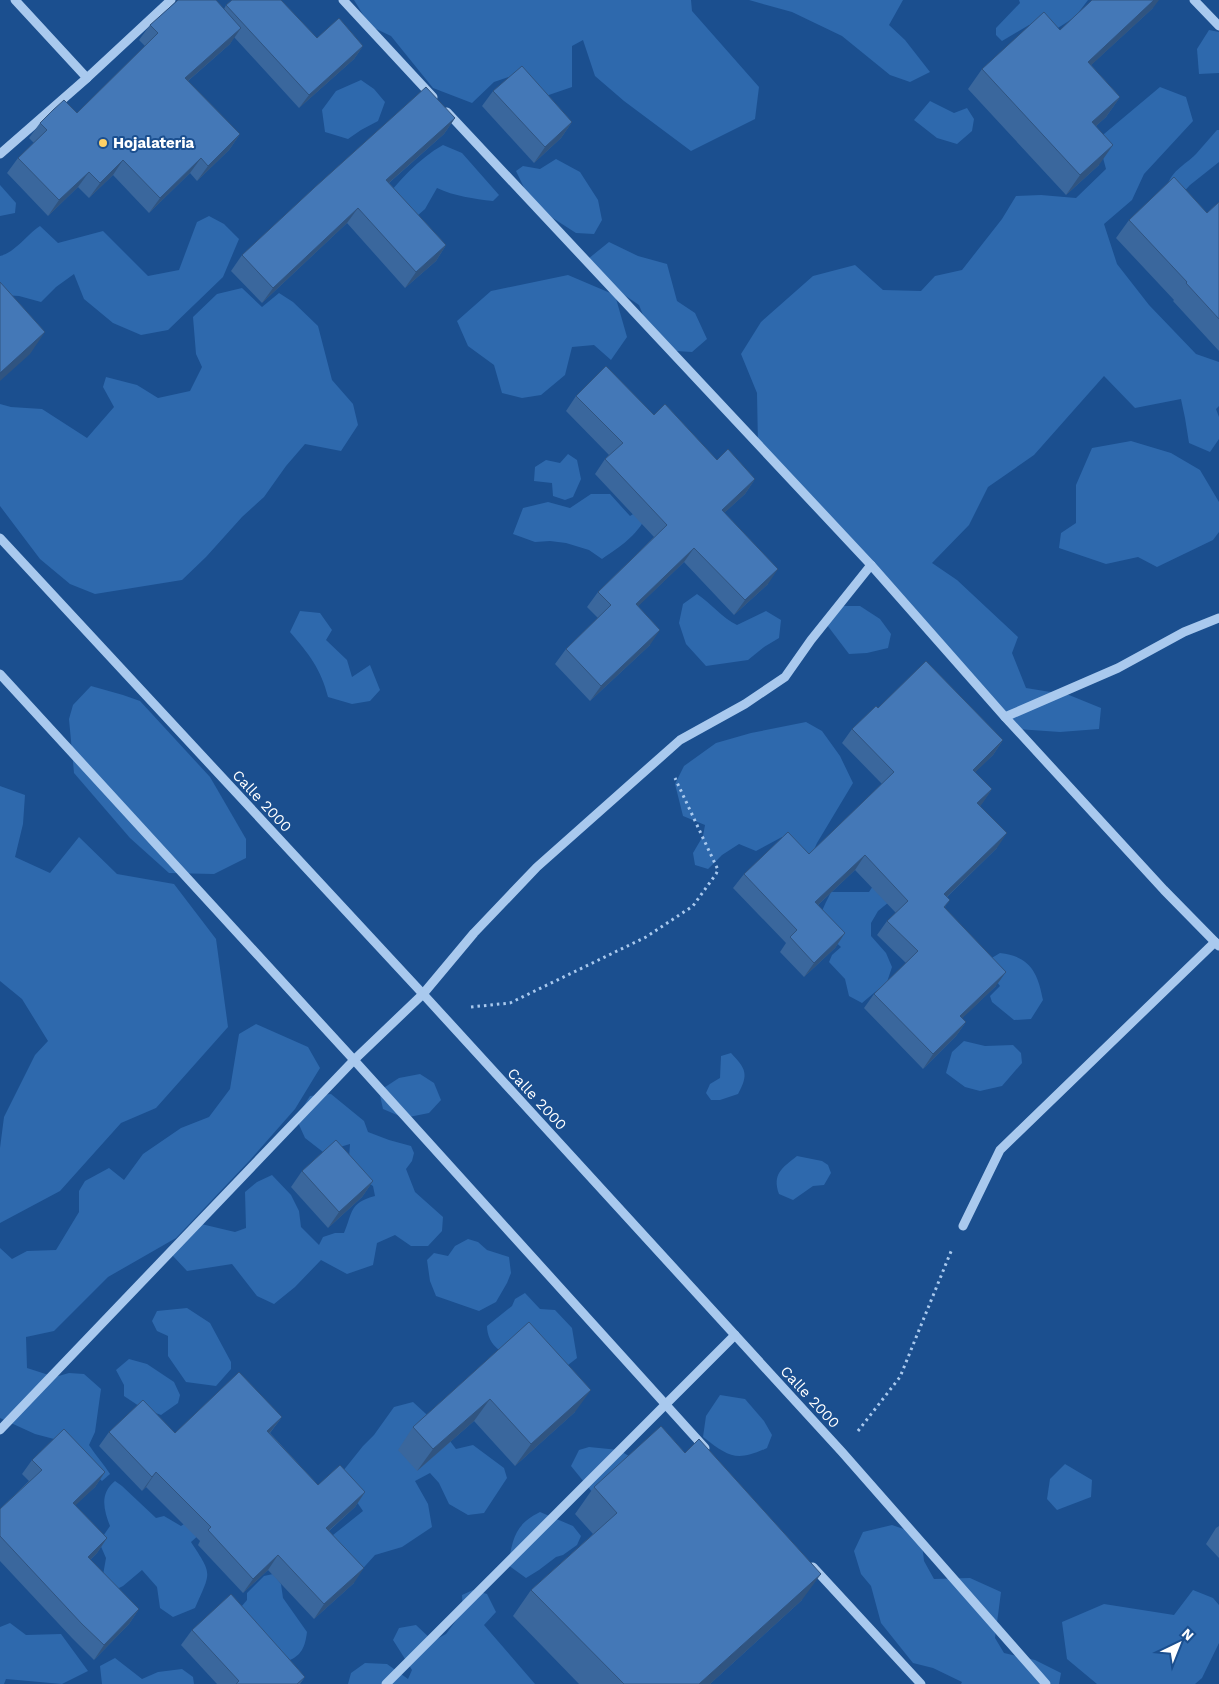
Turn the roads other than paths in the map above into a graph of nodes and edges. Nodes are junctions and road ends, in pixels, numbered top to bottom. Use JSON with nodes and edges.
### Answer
{"nodes":[{"id":1,"x":15,"y":0,"type":"edge"},
{"id":2,"x":171,"y":0,"type":"edge"},
{"id":3,"x":343,"y":0,"type":"edge"},
{"id":4,"x":1194,"y":0,"type":"edge"},
{"id":5,"x":1219,"y":26,"type":"edge"},
{"id":6,"x":87,"y":78,"type":"junction"},
{"id":7,"x":0,"y":154,"type":"edge"},
{"id":8,"x":0,"y":538,"type":"edge"},
{"id":9,"x":871,"y":565,"type":"junction"},
{"id":10,"x":1219,"y":618,"type":"edge"},
{"id":11,"x":0,"y":674,"type":"edge"},
{"id":12,"x":1005,"y":717,"type":"junction"},
{"id":13,"x":1217,"y":944,"type":"edge"},
{"id":14,"x":423,"y":994,"type":"junction"},
{"id":15,"x":354,"y":1060,"type":"junction"},
{"id":16,"x":962,"y":1226,"type":"road end"},
{"id":17,"x":735,"y":1335,"type":"junction"},
{"id":18,"x":666,"y":1405,"type":"junction"},
{"id":19,"x":0,"y":1430,"type":"edge"},
{"id":20,"x":713,"y":1456,"type":"edge"},
{"id":21,"x":807,"y":1559,"type":"edge"},
{"id":22,"x":386,"y":1684,"type":"edge"},
{"id":23,"x":921,"y":1684,"type":"edge"},
{"id":24,"x":1046,"y":1684,"type":"edge"}],
"edges":[{"from":1,"to":6,"type":"street"},
{"from":2,"to":6,"type":"street"},
{"from":3,"to":9,"type":"street"},
{"from":4,"to":5,"type":"street"},
{"from":6,"to":7,"type":"street"},
{"from":8,"to":14,"type":"street","name":"Calle 2000"},
{"from":9,"to":12,"type":"street"},
{"from":9,"to":14,"type":"street"},
{"from":10,"to":12,"type":"street"},
{"from":11,"to":15,"type":"street"},
{"from":12,"to":13,"type":"street"},
{"from":13,"to":16,"type":"street"},
{"from":14,"to":15,"type":"street"},
{"from":14,"to":17,"type":"street","name":"Calle 2000"},
{"from":15,"to":18,"type":"street"},
{"from":15,"to":19,"type":"street"},
{"from":17,"to":18,"type":"street"},
{"from":17,"to":24,"type":"street","name":"Calle 2000"},
{"from":18,"to":20,"type":"street"},
{"from":18,"to":22,"type":"street"},
{"from":21,"to":23,"type":"street"}]}
